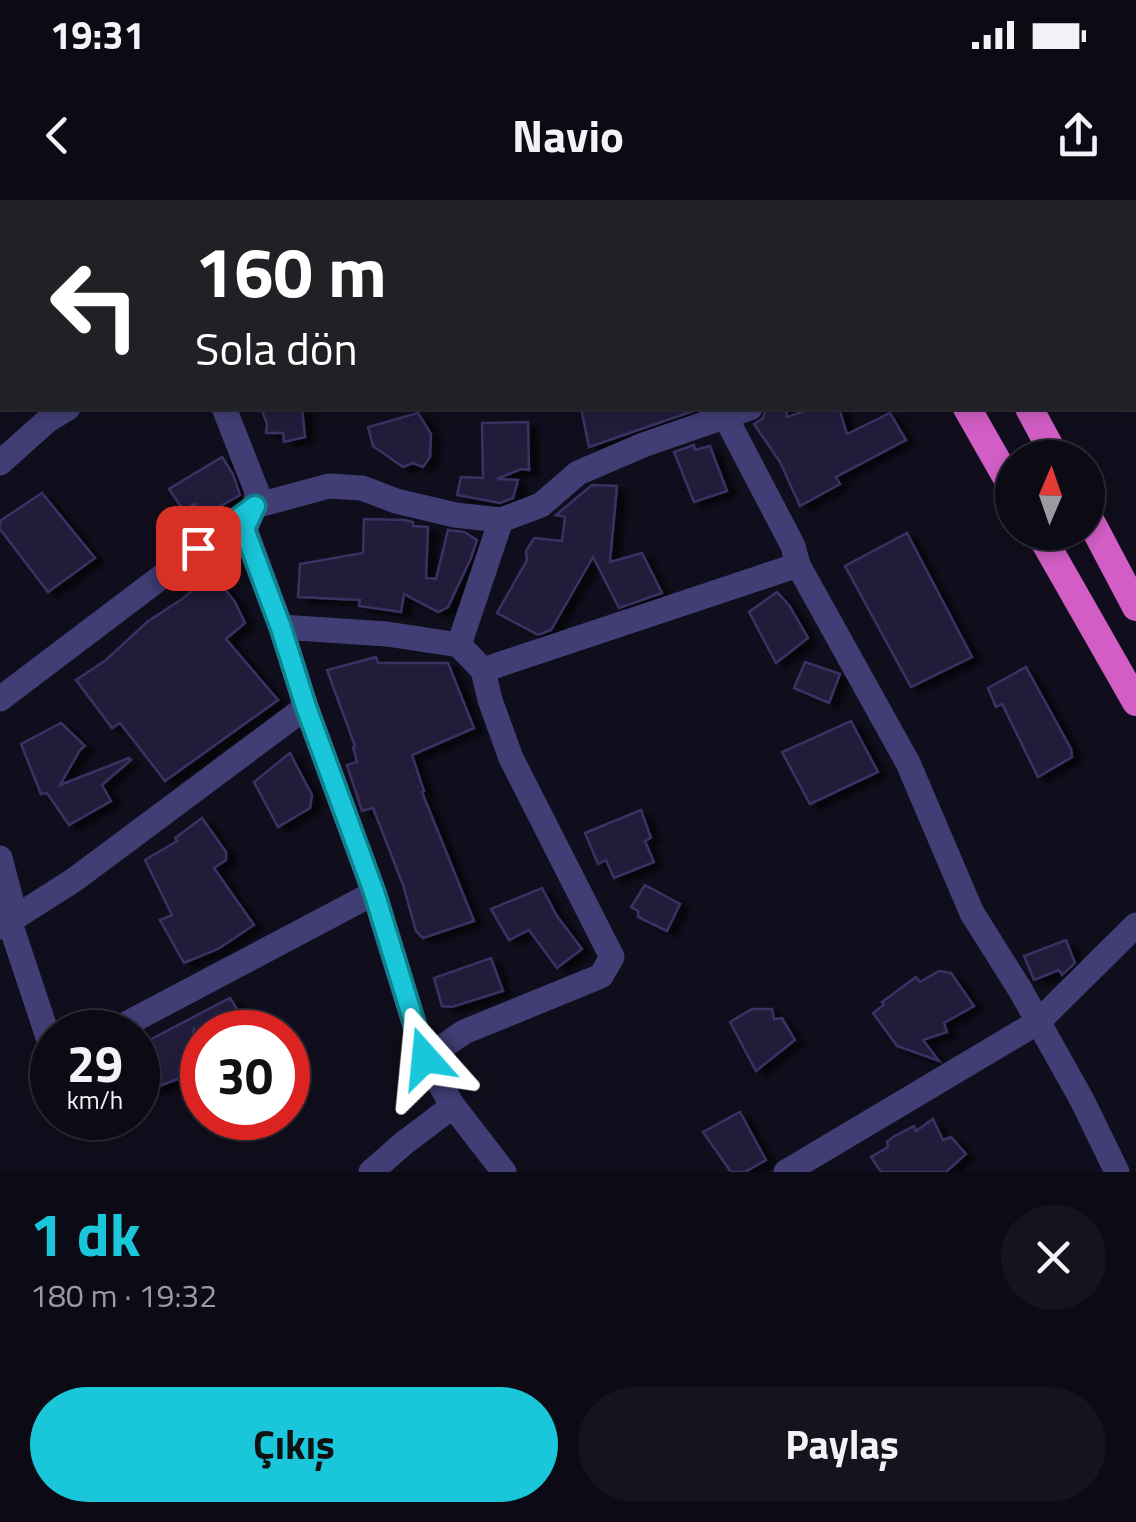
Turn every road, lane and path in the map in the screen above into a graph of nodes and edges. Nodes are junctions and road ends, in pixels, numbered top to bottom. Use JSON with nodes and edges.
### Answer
{"nodes":[{"id":1,"x":225,"y":410,"type":"edge"},
{"id":2,"x":744,"y":410,"type":"edge"},
{"id":3,"x":968,"y":410,"type":"edge"},
{"id":4,"x":1030,"y":410,"type":"edge"},
{"id":5,"x":52,"y":412,"type":"edge"},
{"id":6,"x":725,"y":416,"type":"junction"},
{"id":7,"x":1046,"y":440,"type":"edge"},
{"id":8,"x":995,"y":457,"type":"edge"},
{"id":9,"x":0,"y":462,"type":"edge"},
{"id":10,"x":255,"y":506,"type":"junction"},
{"id":11,"x":501,"y":520,"type":"junction"},
{"id":12,"x":1105,"y":548,"type":"edge"},
{"id":13,"x":1049,"y":550,"type":"edge"},
{"id":14,"x":798,"y":565,"type":"junction"},
{"id":15,"x":1136,"y":606,"type":"edge"},
{"id":16,"x":281,"y":628,"type":"junction"},
{"id":17,"x":460,"y":644,"type":"junction"},
{"id":18,"x":483,"y":670,"type":"junction"},
{"id":19,"x":0,"y":699,"type":"edge"},
{"id":20,"x":1136,"y":702,"type":"edge"},
{"id":21,"x":306,"y":707,"type":"junction"},
{"id":22,"x":0,"y":858,"type":"edge"},
{"id":23,"x":374,"y":892,"type":"junction"},
{"id":24,"x":5,"y":925,"type":"edge"},
{"id":25,"x":1136,"y":925,"type":"edge"},
{"id":26,"x":37,"y":1010,"type":"edge"},
{"id":27,"x":152,"y":1010,"type":"edge"},
{"id":28,"x":1038,"y":1022,"type":"junction"},
{"id":29,"x":425,"y":1058,"type":"junction"},
{"id":30,"x":453,"y":1106,"type":"junction"},
{"id":31,"x":1113,"y":1170,"type":"edge"},
{"id":32,"x":370,"y":1172,"type":"edge"},
{"id":33,"x":504,"y":1172,"type":"edge"},
{"id":34,"x":786,"y":1172,"type":"edge"}],
"edges":[{"from":1,"to":10,"type":"street"},
{"from":2,"to":6,"type":"street"},
{"from":3,"to":8,"type":"highway"},
{"from":4,"to":7,"type":"highway"},
{"from":5,"to":9,"type":"street"},
{"from":6,"to":11,"type":"street"},
{"from":6,"to":14,"type":"street"},
{"from":10,"to":11,"type":"street"},
{"from":10,"to":16,"type":"street"},
{"from":10,"to":19,"type":"street"},
{"from":11,"to":17,"type":"street"},
{"from":12,"to":15,"type":"highway"},
{"from":13,"to":20,"type":"highway"},
{"from":14,"to":18,"type":"street"},
{"from":14,"to":28,"type":"street"},
{"from":16,"to":17,"type":"street"},
{"from":16,"to":21,"type":"street"},
{"from":17,"to":18,"type":"street"},
{"from":18,"to":29,"type":"street"},
{"from":21,"to":23,"type":"street"},
{"from":21,"to":24,"type":"street"},
{"from":22,"to":24,"type":"street"},
{"from":23,"to":27,"type":"street"},
{"from":23,"to":29,"type":"street"},
{"from":24,"to":26,"type":"street"},
{"from":25,"to":28,"type":"street"},
{"from":28,"to":31,"type":"street"},
{"from":28,"to":34,"type":"street"},
{"from":29,"to":30,"type":"street"},
{"from":30,"to":32,"type":"street"},
{"from":30,"to":33,"type":"street"}]}
